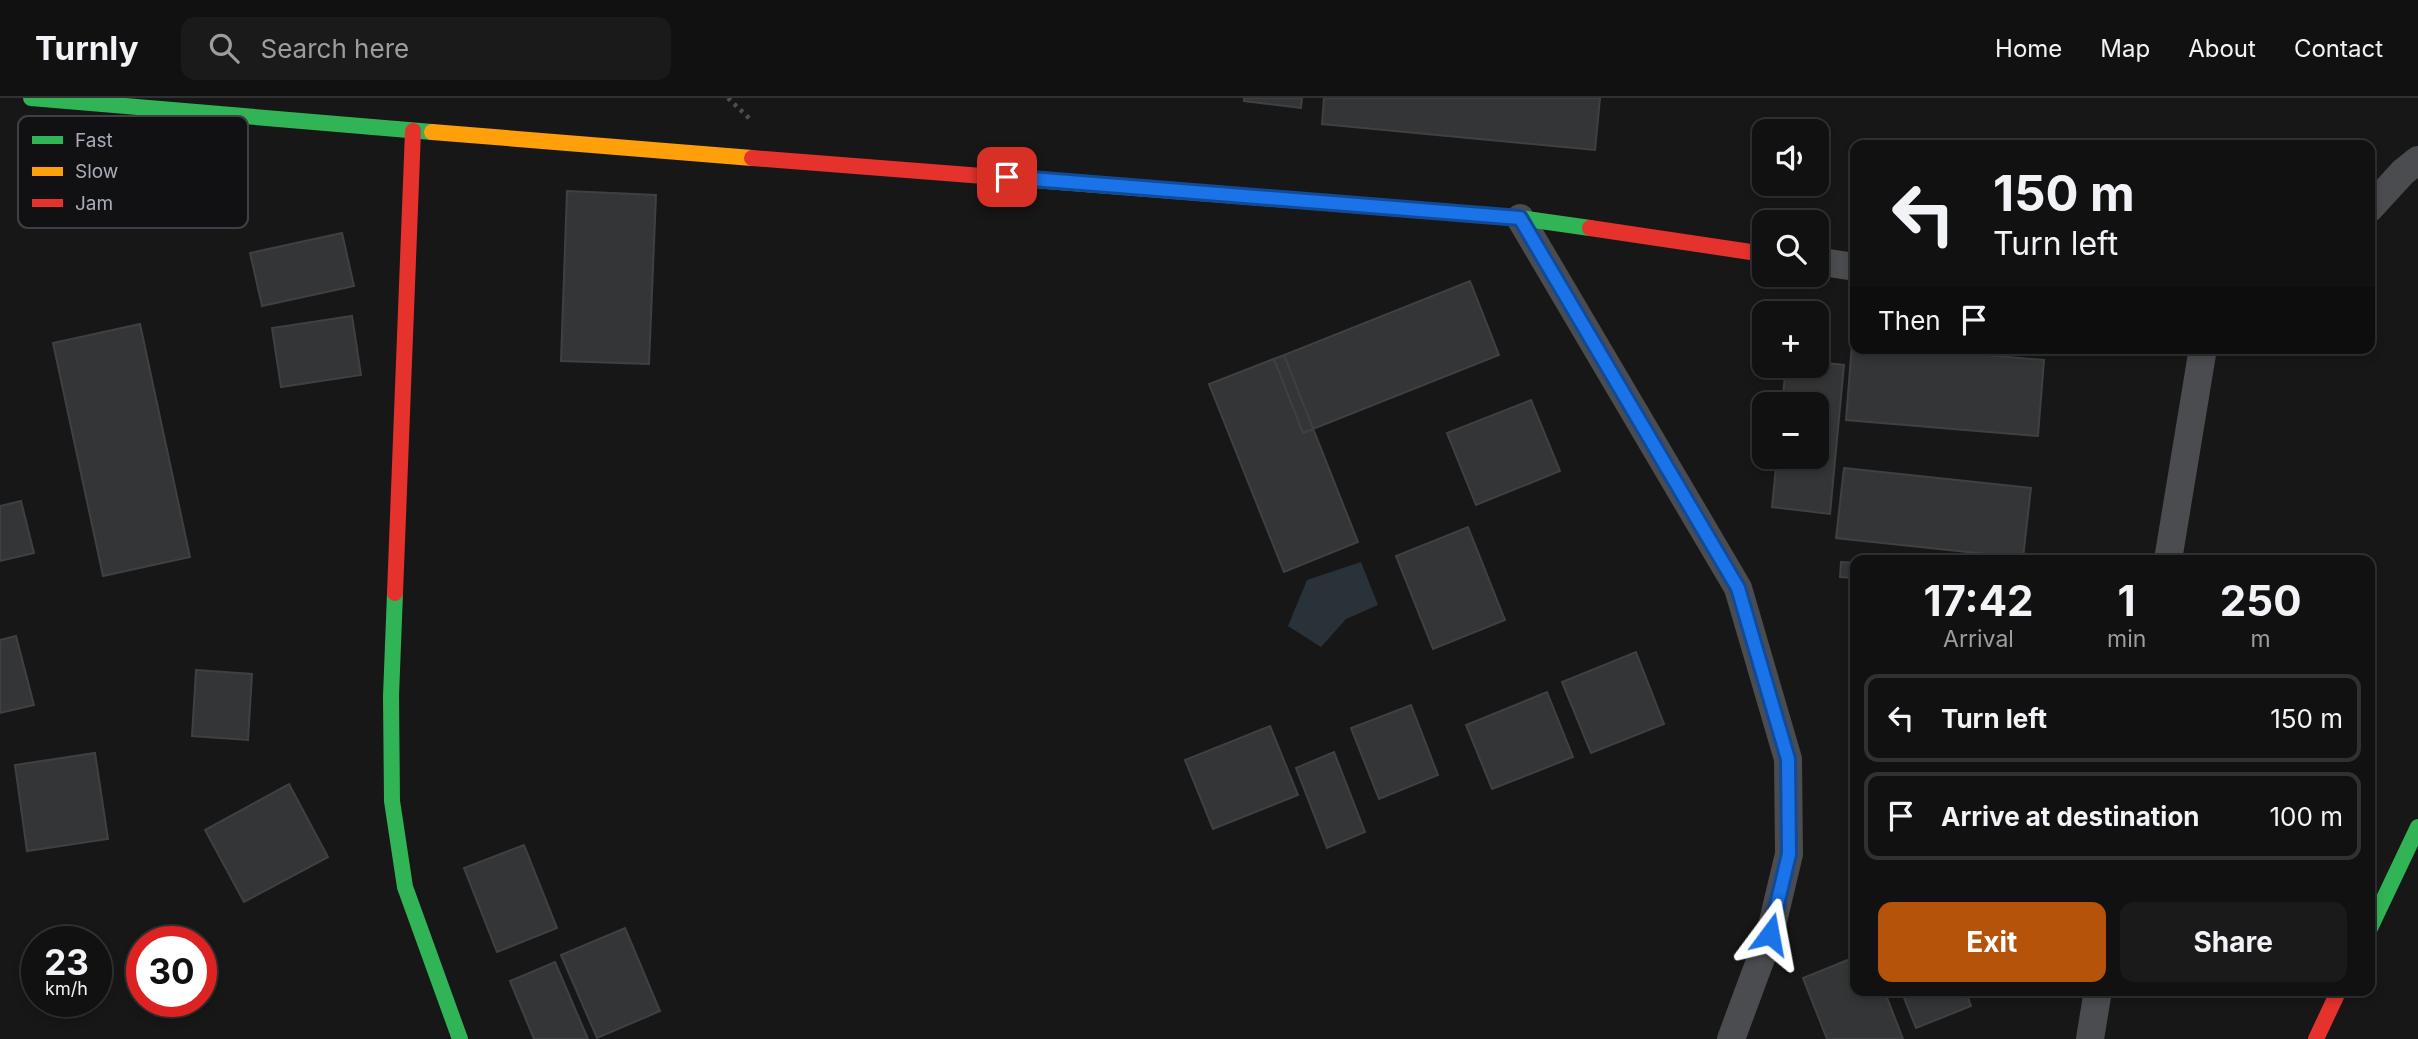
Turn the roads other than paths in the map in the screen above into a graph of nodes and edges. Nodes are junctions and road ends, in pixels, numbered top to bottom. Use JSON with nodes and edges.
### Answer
{"nodes":[{"id":1,"x":31,"y":98,"type":"edge"},
{"id":2,"x":240,"y":116,"type":"edge"},
{"id":3,"x":248,"y":117,"type":"edge"},
{"id":4,"x":414,"y":131,"type":"junction"},
{"id":5,"x":2418,"y":160,"type":"edge"},
{"id":6,"x":2375,"y":203,"type":"edge"},
{"id":7,"x":1520,"y":218,"type":"junction"},
{"id":8,"x":1752,"y":252,"type":"edge"},
{"id":9,"x":1829,"y":263,"type":"edge"},
{"id":10,"x":1850,"y":266,"type":"edge"},
{"id":11,"x":2202,"y":354,"type":"edge"},
{"id":12,"x":2169,"y":555,"type":"edge"},
{"id":13,"x":2418,"y":828,"type":"edge"},
{"id":14,"x":2375,"y":918,"type":"edge"},
{"id":15,"x":2097,"y":996,"type":"edge"},
{"id":16,"x":2336,"y":996,"type":"edge"},
{"id":17,"x":460,"y":1039,"type":"edge"},
{"id":18,"x":1731,"y":1039,"type":"edge"},
{"id":19,"x":2090,"y":1039,"type":"edge"},
{"id":20,"x":2316,"y":1039,"type":"edge"}],
"edges":[{"from":1,"to":2,"type":"street"},
{"from":3,"to":4,"type":"street"},
{"from":4,"to":7,"type":"street"},
{"from":4,"to":17,"type":"street"},
{"from":5,"to":6,"type":"street"},
{"from":7,"to":8,"type":"street"},
{"from":7,"to":18,"type":"street"},
{"from":9,"to":10,"type":"street"},
{"from":11,"to":12,"type":"street"},
{"from":13,"to":14,"type":"street"},
{"from":15,"to":19,"type":"street"},
{"from":16,"to":20,"type":"street"}]}
